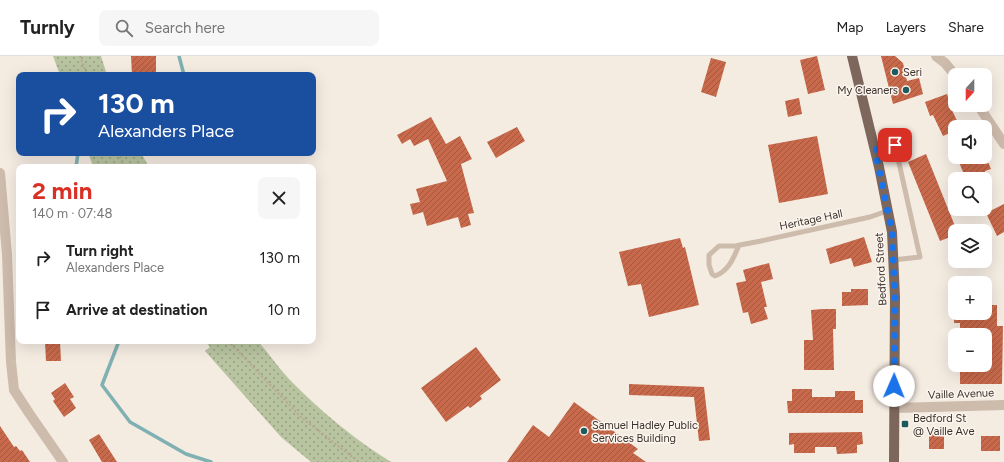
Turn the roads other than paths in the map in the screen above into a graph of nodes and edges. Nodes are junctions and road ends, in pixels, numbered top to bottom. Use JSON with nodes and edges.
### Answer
{"nodes":[{"id":1,"x":852,"y":56,"type":"edge"},
{"id":2,"x":936,"y":56,"type":"edge"},
{"id":3,"x":949,"y":68,"type":"edge"},
{"id":4,"x":983,"y":112,"type":"edge"},
{"id":5,"x":1004,"y":144,"type":"edge"},
{"id":6,"x":875,"y":150,"type":"junction"},
{"id":7,"x":0,"y":173,"type":"edge"},
{"id":8,"x":887,"y":211,"type":"junction"},
{"id":9,"x":739,"y":245,"type":"junction"},
{"id":10,"x":893,"y":260,"type":"junction"},
{"id":11,"x":1004,"y":405,"type":"edge"},
{"id":12,"x":894,"y":408,"type":"junction"},
{"id":13,"x":63,"y":462,"type":"edge"},
{"id":14,"x":894,"y":462,"type":"edge"}],
"edges":[{"from":1,"to":6,"type":"main road","name":"Bedford Street"},
{"from":2,"to":3,"type":"street"},
{"from":4,"to":5,"type":"street"},
{"from":6,"to":8,"type":"main road","name":"Bedford Street"},
{"from":6,"to":10,"type":"lane"},
{"from":7,"to":13,"type":"street"},
{"from":8,"to":9,"type":"lane","name":"Heritage Hall"},
{"from":8,"to":10,"type":"main road","name":"Bedford Street"},
{"from":9,"to":9,"type":"lane","name":"Heritage Hall"},
{"from":10,"to":12,"type":"main road","name":"Bedford Street"},
{"from":11,"to":12,"type":"street","name":"Vaille Avenue"},
{"from":12,"to":14,"type":"main road","name":"Bedford Street"}]}
